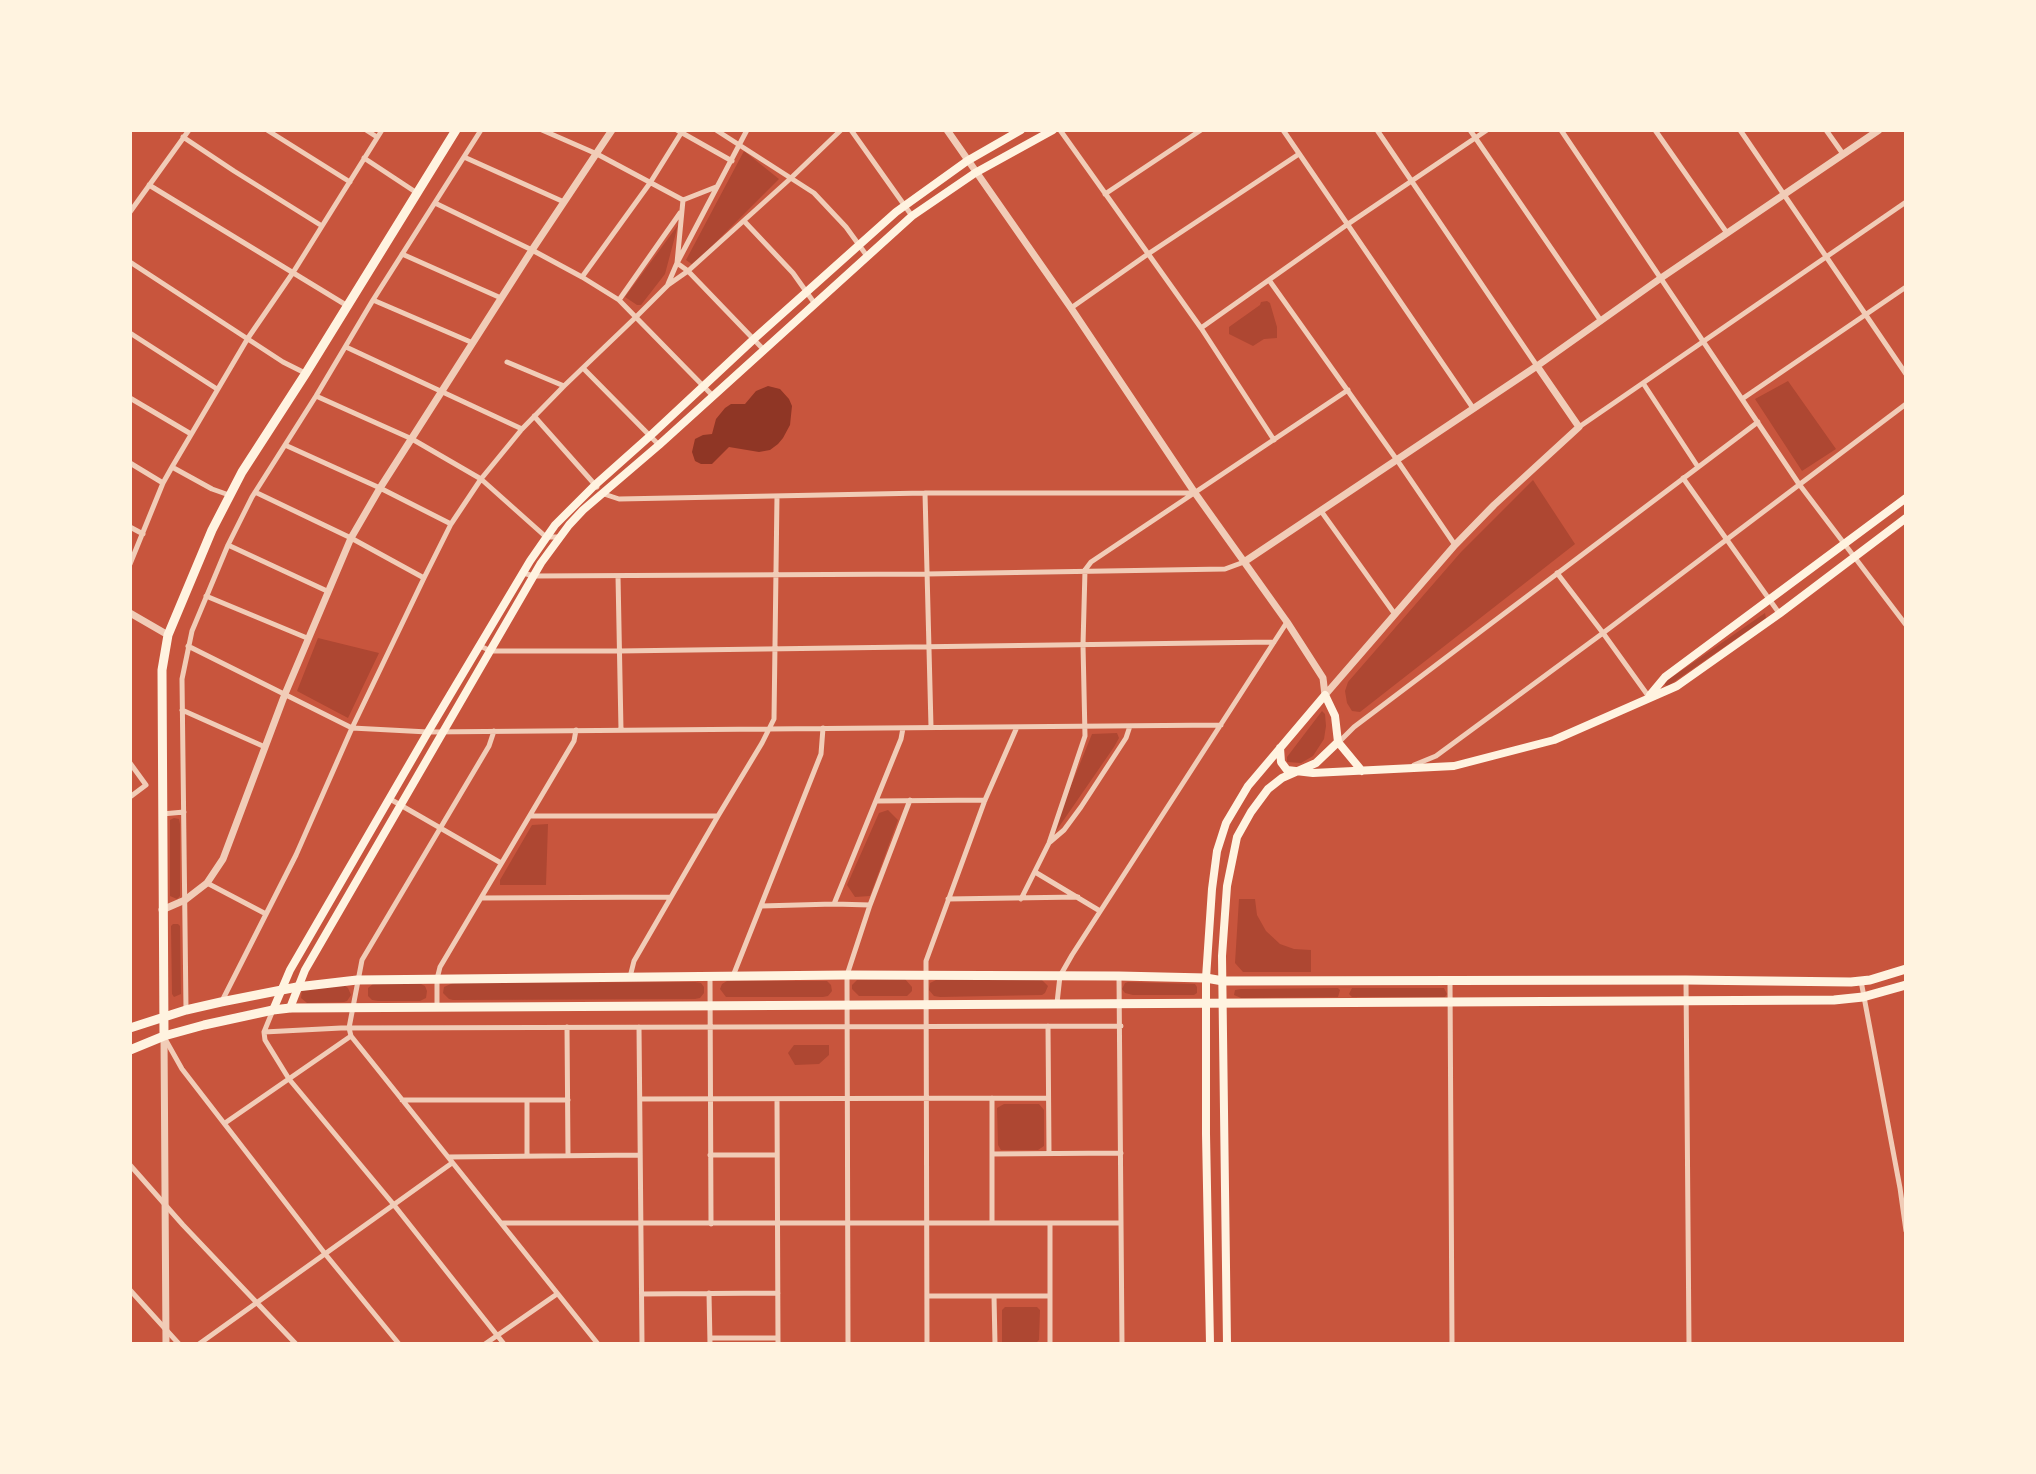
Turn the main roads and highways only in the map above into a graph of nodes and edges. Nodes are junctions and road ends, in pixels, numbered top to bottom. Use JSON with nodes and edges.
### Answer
{"nodes":[{"id":1,"x":456,"y":130,"type":"edge"},
{"id":2,"x":1021,"y":130,"type":"edge"},
{"id":3,"x":1053,"y":130,"type":"edge"},
{"id":4,"x":1906,"y":498,"type":"edge"},
{"id":5,"x":1906,"y":518,"type":"edge"},
{"id":6,"x":1649,"y":697,"type":"junction"},
{"id":7,"x":1338,"y":742,"type":"junction"},
{"id":8,"x":1280,"y":748,"type":"junction"},
{"id":9,"x":1362,"y":771,"type":"junction"},
{"id":10,"x":1297,"y":772,"type":"junction"},
{"id":11,"x":1906,"y":969,"type":"edge"},
{"id":12,"x":1206,"y":978,"type":"junction"},
{"id":13,"x":1223,"y":981,"type":"junction"},
{"id":14,"x":1346,"y":981,"type":"junction"},
{"id":15,"x":1906,"y":985,"type":"edge"},
{"id":16,"x":297,"y":987,"type":"junction"},
{"id":17,"x":281,"y":990,"type":"junction"},
{"id":18,"x":1346,"y":1002,"type":"junction"},
{"id":19,"x":1206,"y":1003,"type":"junction"},
{"id":20,"x":1224,"y":1003,"type":"junction"},
{"id":21,"x":290,"y":1008,"type":"junction"},
{"id":22,"x":273,"y":1010,"type":"junction"},
{"id":23,"x":164,"y":1016,"type":"junction"},
{"id":24,"x":130,"y":1028,"type":"edge"},
{"id":25,"x":164,"y":1036,"type":"junction"},
{"id":26,"x":130,"y":1050,"type":"edge"},
{"id":27,"x":1210,"y":1344,"type":"edge"},
{"id":28,"x":1227,"y":1344,"type":"edge"}],
"edges":[{"from":1,"to":23,"type":"highway"},
{"from":2,"to":17,"type":"main road"},
{"from":3,"to":16,"type":"main road"},
{"from":4,"to":6,"type":"main road"},
{"from":5,"to":6,"type":"main road"},
{"from":6,"to":9,"type":"main road"},
{"from":7,"to":8,"type":"main road"},
{"from":7,"to":9,"type":"main road"},
{"from":7,"to":10,"type":"main road"},
{"from":8,"to":10,"type":"main road"},
{"from":8,"to":12,"type":"main road"},
{"from":9,"to":10,"type":"main road"},
{"from":10,"to":13,"type":"main road"},
{"from":11,"to":14,"type":"highway"},
{"from":12,"to":13,"type":"highway"},
{"from":12,"to":16,"type":"highway"},
{"from":12,"to":19,"type":"main road"},
{"from":13,"to":14,"type":"highway"},
{"from":13,"to":20,"type":"main road"},
{"from":14,"to":18,"type":"highway"},
{"from":15,"to":18,"type":"highway"},
{"from":16,"to":17,"type":"highway"},
{"from":16,"to":21,"type":"main road"},
{"from":17,"to":22,"type":"main road"},
{"from":17,"to":23,"type":"highway"},
{"from":18,"to":20,"type":"highway"},
{"from":19,"to":20,"type":"highway"},
{"from":19,"to":21,"type":"highway"},
{"from":19,"to":27,"type":"main road"},
{"from":20,"to":28,"type":"main road"},
{"from":21,"to":22,"type":"highway"},
{"from":22,"to":25,"type":"highway"},
{"from":23,"to":24,"type":"highway"},
{"from":23,"to":25,"type":"highway"},
{"from":25,"to":26,"type":"highway"}]}
